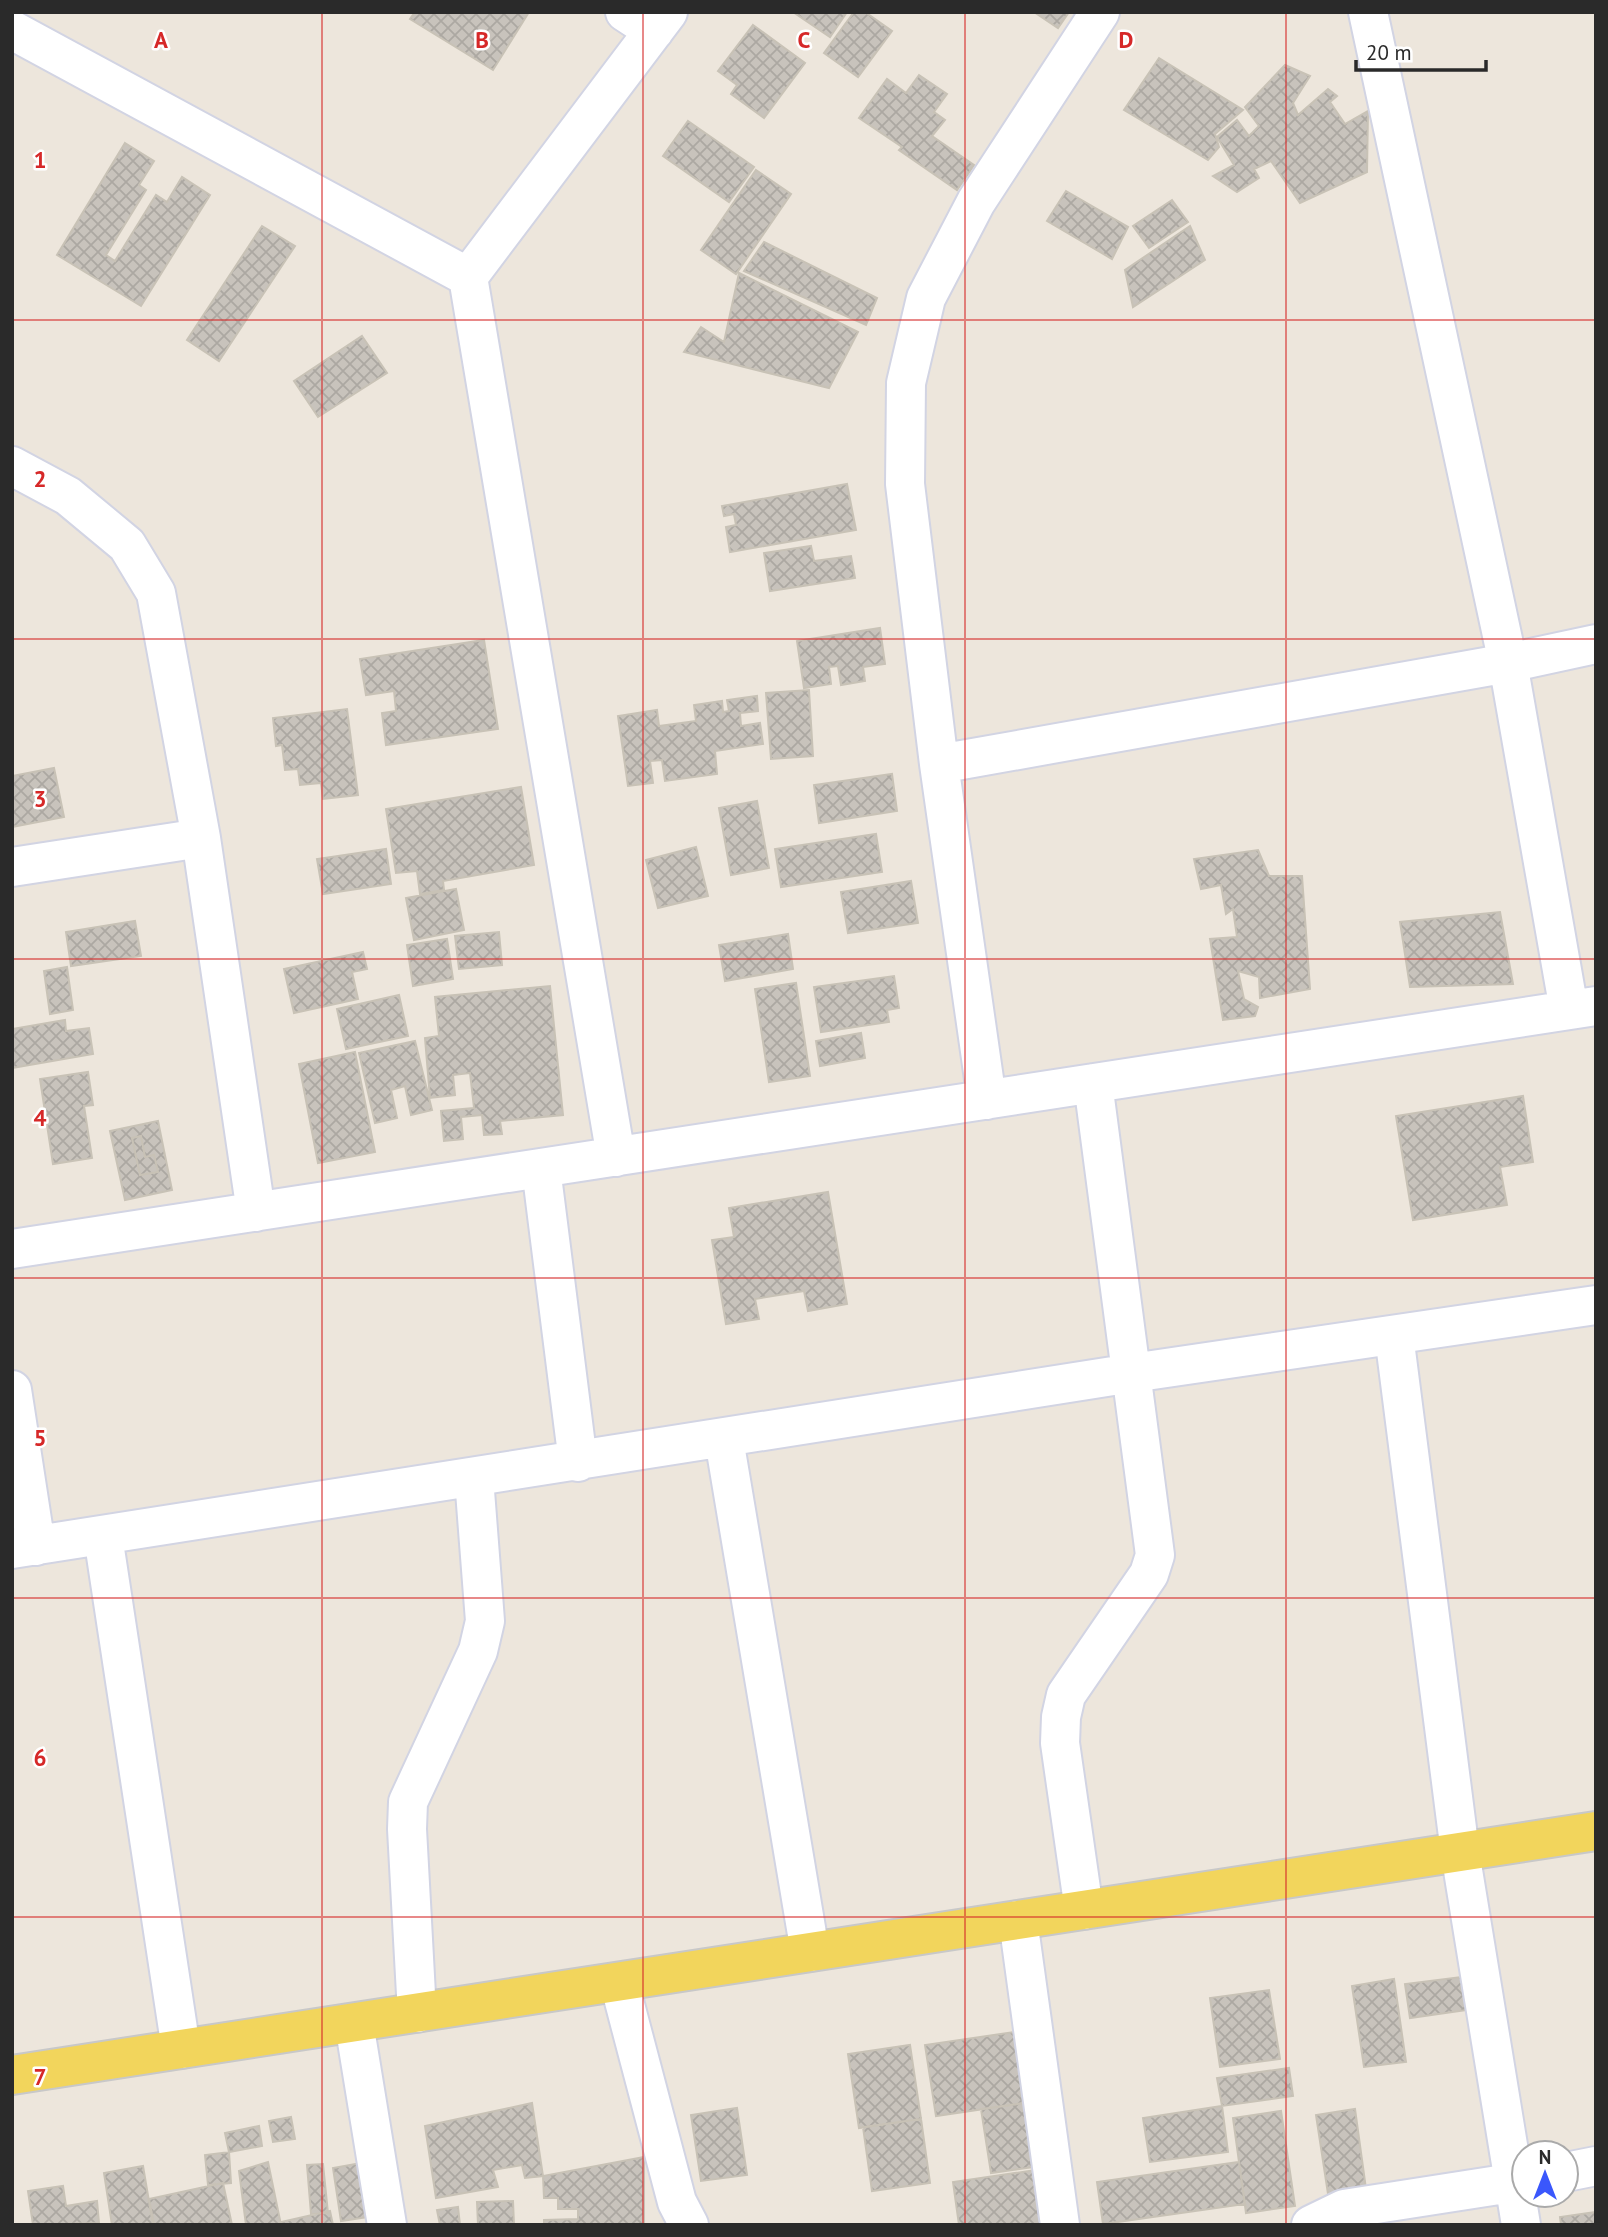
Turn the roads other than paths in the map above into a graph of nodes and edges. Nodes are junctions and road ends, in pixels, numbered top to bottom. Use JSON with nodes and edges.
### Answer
{"nodes":[{"id":1,"x":1100,"y":12,"type":"edge"},
{"id":2,"x":1369,"y":12,"type":"edge"},
{"id":3,"x":649,"y":18,"type":"edge"},
{"id":4,"x":12,"y":30,"type":"edge"},
{"id":5,"x":468,"y":278,"type":"junction"},
{"id":6,"x":12,"y":466,"type":"edge"},
{"id":7,"x":1596,"y":644,"type":"edge"},
{"id":8,"x":1508,"y":663,"type":"junction"},
{"id":9,"x":939,"y":764,"type":"junction"},
{"id":10,"x":201,"y":838,"type":"junction"},
{"id":11,"x":12,"y":867,"type":"edge"},
{"id":12,"x":1583,"y":1008,"type":"edge"},
{"id":13,"x":1093,"y":1083,"type":"junction"},
{"id":14,"x":987,"y":1100,"type":"junction"},
{"id":15,"x":616,"y":1157,"type":"junction"},
{"id":16,"x":541,"y":1168,"type":"junction"},
{"id":17,"x":256,"y":1212,"type":"junction"},
{"id":18,"x":12,"y":1249,"type":"edge"},
{"id":19,"x":1596,"y":1304,"type":"edge"},
{"id":20,"x":1394,"y":1335,"type":"junction"},
{"id":21,"x":1132,"y":1373,"type":"junction"},
{"id":22,"x":12,"y":1390,"type":"edge"},
{"id":23,"x":724,"y":1439,"type":"junction"},
{"id":24,"x":578,"y":1462,"type":"junction"},
{"id":25,"x":474,"y":1478,"type":"junction"},
{"id":26,"x":103,"y":1536,"type":"junction"},
{"id":27,"x":24,"y":1548,"type":"edge"},
{"id":28,"x":1596,"y":1831,"type":"edge"},
{"id":29,"x":1460,"y":1852,"type":"junction"},
{"id":30,"x":1084,"y":1910,"type":"junction"},
{"id":31,"x":1018,"y":1920,"type":"junction"},
{"id":32,"x":810,"y":1952,"type":"junction"},
{"id":33,"x":619,"y":1982,"type":"junction"},
{"id":34,"x":417,"y":2012,"type":"junction"},
{"id":35,"x":354,"y":2023,"type":"junction"},
{"id":36,"x":181,"y":2049,"type":"junction"},
{"id":37,"x":12,"y":2075,"type":"edge"},
{"id":38,"x":1512,"y":2139,"type":"edge"},
{"id":39,"x":1510,"y":2184,"type":"edge"},
{"id":40,"x":387,"y":2225,"type":"edge"},
{"id":41,"x":689,"y":2225,"type":"edge"},
{"id":42,"x":1060,"y":2225,"type":"edge"},
{"id":43,"x":1311,"y":2225,"type":"edge"}],
"edges":[{"from":1,"to":9,"type":"street"},
{"from":2,"to":8,"type":"street"},
{"from":3,"to":5,"type":"street"},
{"from":4,"to":5,"type":"street"},
{"from":5,"to":15,"type":"street"},
{"from":6,"to":10,"type":"street"},
{"from":7,"to":8,"type":"street"},
{"from":8,"to":9,"type":"street"},
{"from":8,"to":12,"type":"street"},
{"from":9,"to":14,"type":"street"},
{"from":10,"to":11,"type":"street"},
{"from":10,"to":17,"type":"street"},
{"from":12,"to":13,"type":"street"},
{"from":13,"to":14,"type":"street"},
{"from":13,"to":21,"type":"street"},
{"from":14,"to":15,"type":"street"},
{"from":15,"to":16,"type":"street"},
{"from":16,"to":17,"type":"street"},
{"from":16,"to":24,"type":"street"},
{"from":17,"to":18,"type":"street"},
{"from":19,"to":20,"type":"street"},
{"from":20,"to":21,"type":"street"},
{"from":20,"to":29,"type":"street"},
{"from":21,"to":23,"type":"street"},
{"from":21,"to":30,"type":"street"},
{"from":22,"to":27,"type":"street"},
{"from":23,"to":24,"type":"street"},
{"from":23,"to":32,"type":"street"},
{"from":24,"to":25,"type":"street"},
{"from":25,"to":26,"type":"street"},
{"from":25,"to":34,"type":"street"},
{"from":26,"to":27,"type":"street"},
{"from":26,"to":36,"type":"street"},
{"from":28,"to":29,"type":"main road"},
{"from":29,"to":30,"type":"main road"},
{"from":29,"to":38,"type":"street"},
{"from":30,"to":31,"type":"main road"},
{"from":31,"to":32,"type":"main road"},
{"from":31,"to":42,"type":"street"},
{"from":32,"to":33,"type":"main road"},
{"from":33,"to":34,"type":"main road"},
{"from":33,"to":41,"type":"street"},
{"from":34,"to":35,"type":"main road"},
{"from":35,"to":36,"type":"main road"},
{"from":35,"to":40,"type":"street"},
{"from":36,"to":37,"type":"main road"},
{"from":39,"to":43,"type":"street"}]}
